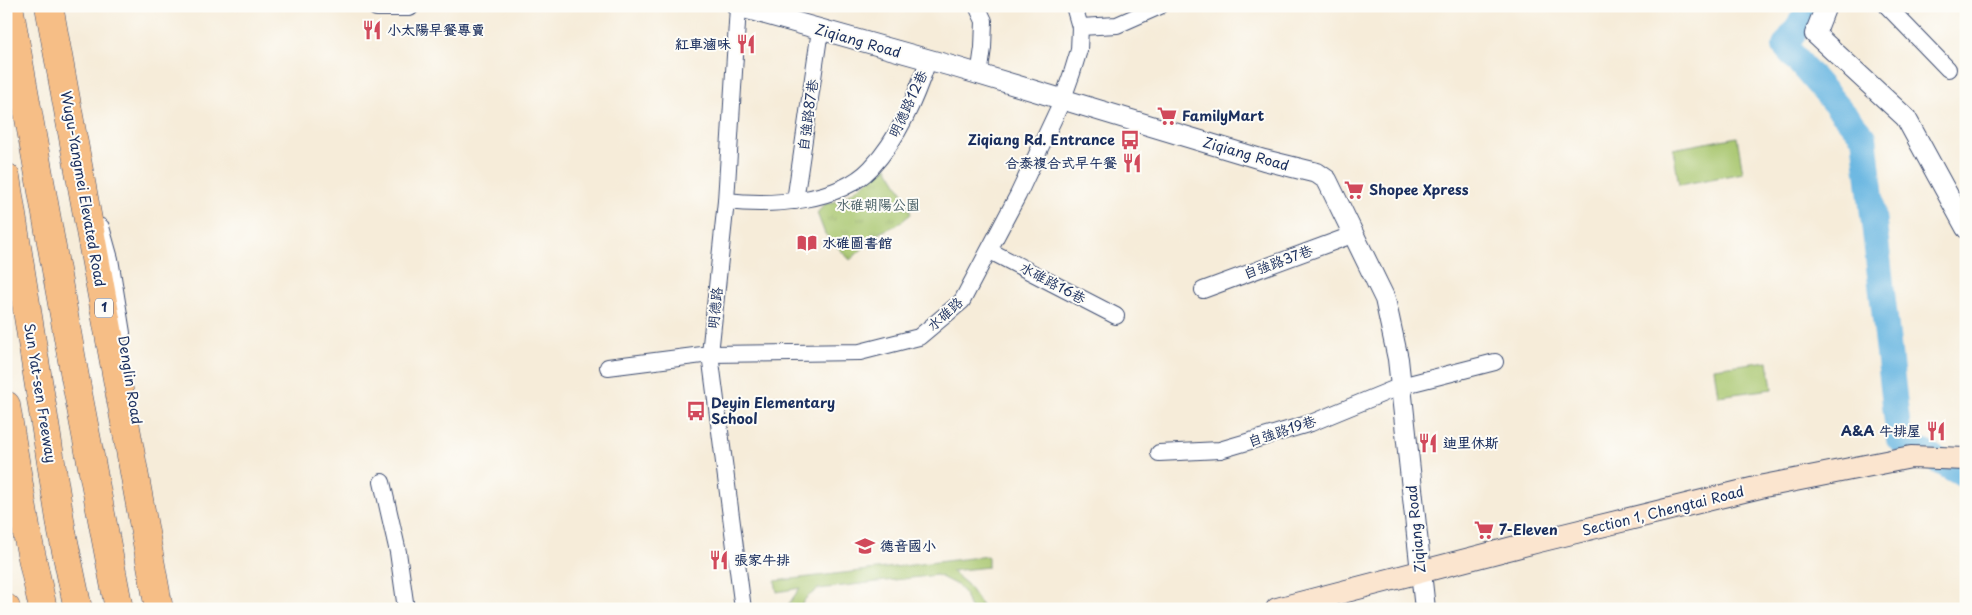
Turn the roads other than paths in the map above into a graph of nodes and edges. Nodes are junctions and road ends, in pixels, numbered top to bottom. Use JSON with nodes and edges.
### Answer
{"nodes":[{"id":1,"x":9,"y":6,"type":"edge"},
{"id":2,"x":49,"y":6,"type":"edge"},
{"id":3,"x":56,"y":6,"type":"edge"},
{"id":4,"x":377,"y":6,"type":"edge"},
{"id":5,"x":409,"y":6,"type":"edge"},
{"id":6,"x":738,"y":6,"type":"edge"},
{"id":7,"x":977,"y":6,"type":"edge"},
{"id":8,"x":1074,"y":6,"type":"edge"},
{"id":9,"x":1160,"y":6,"type":"edge"},
{"id":10,"x":1826,"y":6,"type":"edge"},
{"id":11,"x":1887,"y":6,"type":"edge"},
{"id":12,"x":1080,"y":27,"type":"junction"},
{"id":13,"x":820,"y":30,"type":"junction"},
{"id":14,"x":928,"y":61,"type":"junction"},
{"id":15,"x":1948,"y":69,"type":"dead end"},
{"id":16,"x":978,"y":76,"type":"junction"},
{"id":17,"x":1062,"y":100,"type":"junction"},
{"id":18,"x":6,"y":177,"type":"edge"},
{"id":19,"x":795,"y":201,"type":"junction"},
{"id":20,"x":726,"y":202,"type":"junction"},
{"id":21,"x":1966,"y":228,"type":"edge"},
{"id":22,"x":1352,"y":235,"type":"junction"},
{"id":23,"x":990,"y":250,"type":"junction"},
{"id":24,"x":1203,"y":290,"type":"dead end"},
{"id":25,"x":1116,"y":316,"type":"dead end"},
{"id":26,"x":710,"y":354,"type":"junction"},
{"id":27,"x":1495,"y":362,"type":"dead end"},
{"id":28,"x":608,"y":367,"type":"dead end"},
{"id":29,"x":1401,"y":386,"type":"junction"},
{"id":30,"x":6,"y":405,"type":"edge"},
{"id":31,"x":1159,"y":453,"type":"dead end"},
{"id":32,"x":1966,"y":459,"type":"edge"},
{"id":33,"x":382,"y":482,"type":"dead end"},
{"id":34,"x":1420,"y":571,"type":"junction"},
{"id":35,"x":42,"y":609,"type":"edge"},
{"id":36,"x":78,"y":609,"type":"edge"},
{"id":37,"x":119,"y":609,"type":"edge"},
{"id":38,"x":160,"y":609,"type":"edge"},
{"id":39,"x":167,"y":609,"type":"edge"},
{"id":40,"x":406,"y":609,"type":"edge"},
{"id":41,"x":743,"y":609,"type":"edge"},
{"id":42,"x":1277,"y":609,"type":"edge"},
{"id":43,"x":1425,"y":609,"type":"edge"}],
"edges":[{"from":1,"to":37,"type":"highway"},
{"from":2,"to":38,"type":"highway","name":"Wugu-Yangmei Elevated Road","number":"1"},
{"from":3,"to":39,"type":"street","name":"Denglin Road"},
{"from":4,"to":5,"type":"street"},
{"from":6,"to":13,"type":"street","name":"Ziqiang Road"},
{"from":6,"to":20,"type":"street","name":"明德路"},
{"from":7,"to":16,"type":"street"},
{"from":8,"to":12,"type":"street"},
{"from":9,"to":12,"type":"street"},
{"from":10,"to":21,"type":"street"},
{"from":11,"to":15,"type":"street"},
{"from":12,"to":17,"type":"street","name":"水碓路"},
{"from":13,"to":14,"type":"street","name":"Ziqiang Road"},
{"from":13,"to":19,"type":"street","name":"自強路87巷"},
{"from":14,"to":16,"type":"street","name":"Ziqiang Road"},
{"from":14,"to":19,"type":"street","name":"明德路12巷"},
{"from":16,"to":17,"type":"street","name":"Ziqiang Road"},
{"from":17,"to":22,"type":"street","name":"Ziqiang Road"},
{"from":17,"to":23,"type":"street","name":"水碓路"},
{"from":18,"to":36,"type":"highway","name":"Sun Yat-sen Freeway"},
{"from":19,"to":20,"type":"street","name":"明德路12巷"},
{"from":20,"to":26,"type":"street","name":"明德路"},
{"from":22,"to":24,"type":"street","name":"自強路37巷"},
{"from":22,"to":29,"type":"street","name":"Ziqiang Road"},
{"from":23,"to":25,"type":"street","name":"水碓路16巷"},
{"from":23,"to":26,"type":"street","name":"水碓路"},
{"from":26,"to":28,"type":"street","name":"水碓路"},
{"from":26,"to":41,"type":"street","name":"明德路"},
{"from":27,"to":29,"type":"street","name":"自強路19巷"},
{"from":29,"to":31,"type":"street","name":"自強路19巷"},
{"from":29,"to":34,"type":"street","name":"Ziqiang Road"},
{"from":30,"to":35,"type":"highway"},
{"from":32,"to":34,"type":"main road","name":"Section 1, Chengtai Road"},
{"from":33,"to":40,"type":"street"},
{"from":34,"to":42,"type":"main road","name":"Section 1, Chengtai Road"},
{"from":34,"to":43,"type":"street","name":"Ziqiang Road"}]}
